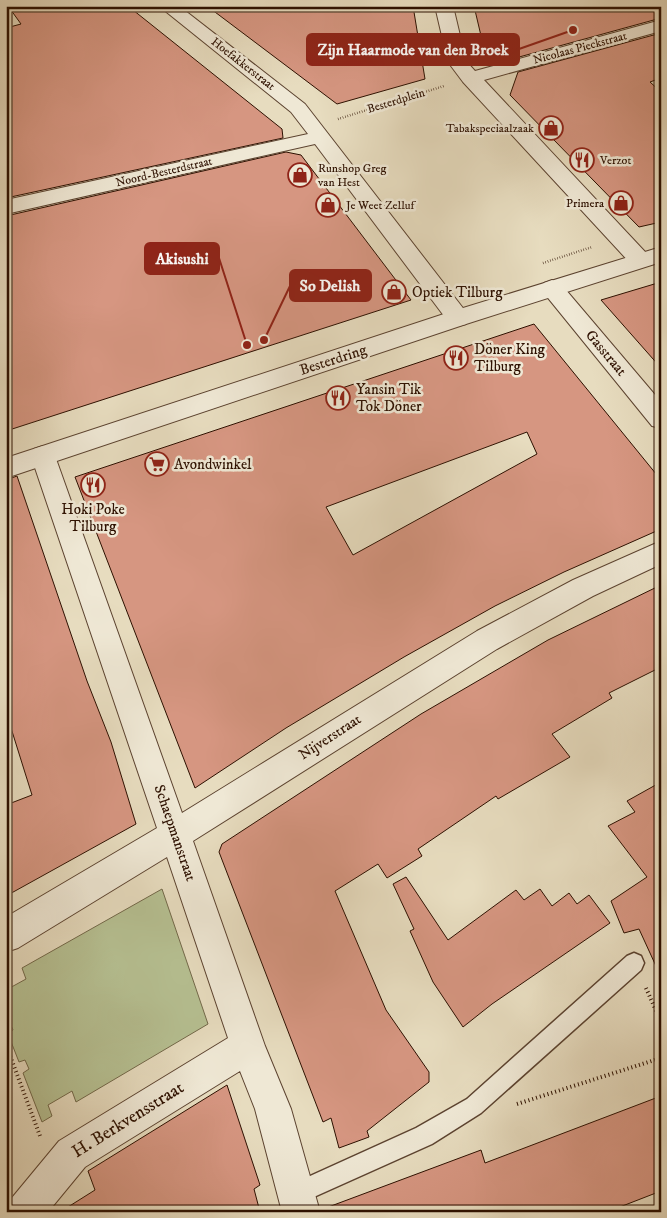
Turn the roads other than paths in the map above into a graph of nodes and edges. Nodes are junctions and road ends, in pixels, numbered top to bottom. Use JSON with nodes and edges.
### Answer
{"nodes":[{"id":1,"x":168,"y":6,"type":"edge"},
{"id":2,"x":444,"y":6,"type":"edge"},
{"id":3,"x":661,"y":25,"type":"edge"},
{"id":4,"x":470,"y":78,"type":"junction"},
{"id":5,"x":317,"y":132,"type":"junction"},
{"id":6,"x":6,"y":207,"type":"edge"},
{"id":7,"x":650,"y":257,"type":"edge"},
{"id":8,"x":552,"y":288,"type":"junction"},
{"id":9,"x":458,"y":318,"type":"junction"},
{"id":10,"x":661,"y":419,"type":"edge"},
{"id":11,"x":43,"y":456,"type":"junction"},
{"id":12,"x":6,"y":468,"type":"edge"},
{"id":13,"x":661,"y":552,"type":"edge"},
{"id":14,"x":176,"y":835,"type":"junction"},
{"id":15,"x":6,"y":936,"type":"edge"},
{"id":16,"x":634,"y":962,"type":"road end"},
{"id":17,"x":248,"y":1046,"type":"junction"},
{"id":18,"x":298,"y":1203,"type":"edge"},
{"id":19,"x":24,"y":1212,"type":"edge"}],
"edges":[{"from":1,"to":5,"type":"street","name":"Hoefakkerstraat"},
{"from":2,"to":4,"type":"street"},
{"from":3,"to":4,"type":"street","name":"Nicolaas Pieckstraat"},
{"from":4,"to":7,"type":"street"},
{"from":5,"to":6,"type":"street","name":"Noord-Besterdstraat"},
{"from":5,"to":9,"type":"street"},
{"from":7,"to":8,"type":"street","name":"Besterdring"},
{"from":8,"to":9,"type":"street","name":"Besterdring"},
{"from":8,"to":10,"type":"street","name":"Gasstraat"},
{"from":9,"to":11,"type":"street","name":"Besterdring"},
{"from":11,"to":12,"type":"street","name":"Besterdring"},
{"from":11,"to":14,"type":"street","name":"Schaepmanstraat"},
{"from":13,"to":14,"type":"street","name":"Nijverstraat"},
{"from":14,"to":15,"type":"street","name":"Nijverstraat"},
{"from":14,"to":17,"type":"street","name":"Schaepmanstraat"},
{"from":16,"to":18,"type":"lane"},
{"from":17,"to":18,"type":"street","name":"Schaepmanstraat"},
{"from":17,"to":19,"type":"street","name":"H. Berkvensstraat"}]}
